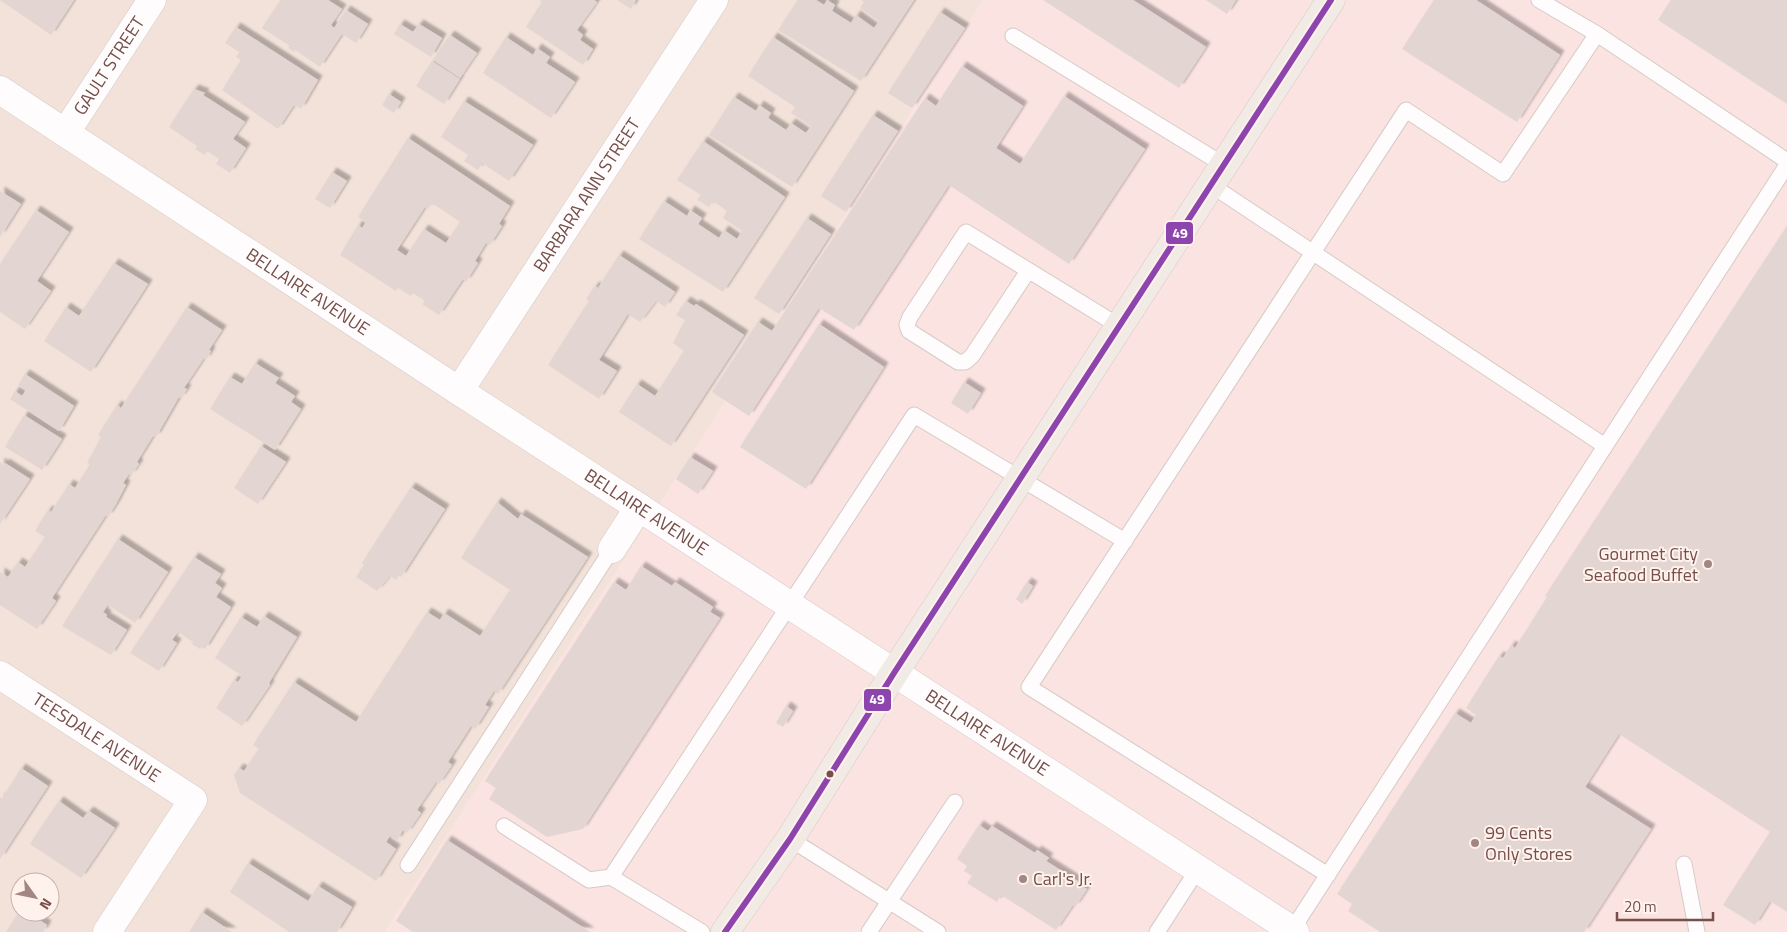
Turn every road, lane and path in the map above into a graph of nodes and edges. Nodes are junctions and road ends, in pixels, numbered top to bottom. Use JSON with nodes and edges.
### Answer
{"nodes":[{"id":1,"x":152,"y":0,"type":"edge"},
{"id":2,"x":714,"y":0,"type":"edge"},
{"id":3,"x":1331,"y":0,"type":"edge"},
{"id":4,"x":1539,"y":0,"type":"edge"},
{"id":5,"x":1597,"y":34,"type":"junction"},
{"id":6,"x":1013,"y":36,"type":"dead end"},
{"id":7,"x":0,"y":90,"type":"edge"},
{"id":8,"x":66,"y":132,"type":"junction"},
{"id":9,"x":1787,"y":161,"type":"edge"},
{"id":10,"x":1787,"y":165,"type":"edge"},
{"id":11,"x":1217,"y":175,"type":"junction"},
{"id":12,"x":1314,"y":251,"type":"junction"},
{"id":13,"x":1028,"y":271,"type":"junction"},
{"id":14,"x":1119,"y":326,"type":"junction"},
{"id":15,"x":460,"y":391,"type":"junction"},
{"id":16,"x":1605,"y":446,"type":"junction"},
{"id":17,"x":1020,"y":479,"type":"junction"},
{"id":18,"x":639,"y":507,"type":"junction"},
{"id":19,"x":1125,"y":541,"type":"junction"},
{"id":20,"x":612,"y":549,"type":"joint"},
{"id":21,"x":790,"y":605,"type":"junction"},
{"id":22,"x":894,"y":672,"type":"junction"},
{"id":23,"x":0,"y":675,"type":"edge"},
{"id":24,"x":955,"y":802,"type":"dead end"},
{"id":25,"x":504,"y":826,"type":"dead end"},
{"id":26,"x":790,"y":839,"type":"junction"},
{"id":27,"x":1684,"y":864,"type":"dead end"},
{"id":28,"x":408,"y":865,"type":"dead end"},
{"id":29,"x":1198,"y":869,"type":"junction"},
{"id":30,"x":1328,"y":875,"type":"junction"},
{"id":31,"x":612,"y":877,"type":"junction"},
{"id":32,"x":889,"y":901,"type":"junction"},
{"id":33,"x":1294,"y":931,"type":"edge"},
{"id":34,"x":107,"y":932,"type":"edge"},
{"id":35,"x":702,"y":932,"type":"edge"},
{"id":36,"x":725,"y":932,"type":"edge"},
{"id":37,"x":869,"y":932,"type":"edge"},
{"id":38,"x":938,"y":932,"type":"edge"},
{"id":39,"x":1157,"y":932,"type":"edge"},
{"id":40,"x":1697,"y":932,"type":"edge"}],
"edges":[{"from":1,"to":8,"type":"street","name":"GAULT STREET"},
{"from":2,"to":15,"type":"street","name":"BARBARA ANN STREET"},
{"from":3,"to":11,"type":"main road"},
{"from":4,"to":5,"type":"lane"},
{"from":5,"to":9,"type":"lane"},
{"from":5,"to":12,"type":"lane"},
{"from":6,"to":11,"type":"lane"},
{"from":7,"to":8,"type":"street","name":"BELLAIRE AVENUE"},
{"from":8,"to":15,"type":"street","name":"BELLAIRE AVENUE"},
{"from":10,"to":16,"type":"lane"},
{"from":11,"to":12,"type":"lane"},
{"from":11,"to":14,"type":"main road"},
{"from":12,"to":16,"type":"lane"},
{"from":12,"to":19,"type":"lane"},
{"from":13,"to":13,"type":"lane"},
{"from":13,"to":14,"type":"lane"},
{"from":14,"to":17,"type":"main road"},
{"from":15,"to":18,"type":"street","name":"BELLAIRE AVENUE"},
{"from":16,"to":30,"type":"lane"},
{"from":17,"to":19,"type":"lane"},
{"from":17,"to":21,"type":"lane"},
{"from":17,"to":22,"type":"main road"},
{"from":18,"to":20,"type":"street"},
{"from":18,"to":21,"type":"street","name":"BELLAIRE AVENUE"},
{"from":19,"to":30,"type":"lane"},
{"from":20,"to":28,"type":"lane"},
{"from":21,"to":22,"type":"street","name":"BELLAIRE AVENUE"},
{"from":21,"to":31,"type":"lane"},
{"from":22,"to":26,"type":"main road"},
{"from":22,"to":29,"type":"street","name":"BELLAIRE AVENUE"},
{"from":23,"to":34,"type":"street","name":"TEESDALE AVENUE"},
{"from":24,"to":32,"type":"lane"},
{"from":25,"to":31,"type":"lane"},
{"from":26,"to":32,"type":"lane"},
{"from":26,"to":36,"type":"main road"},
{"from":27,"to":40,"type":"lane"},
{"from":29,"to":33,"type":"street","name":"BELLAIRE AVENUE"},
{"from":29,"to":39,"type":"lane"},
{"from":30,"to":33,"type":"lane"},
{"from":31,"to":35,"type":"lane"},
{"from":32,"to":37,"type":"lane"},
{"from":32,"to":38,"type":"lane"}]}
